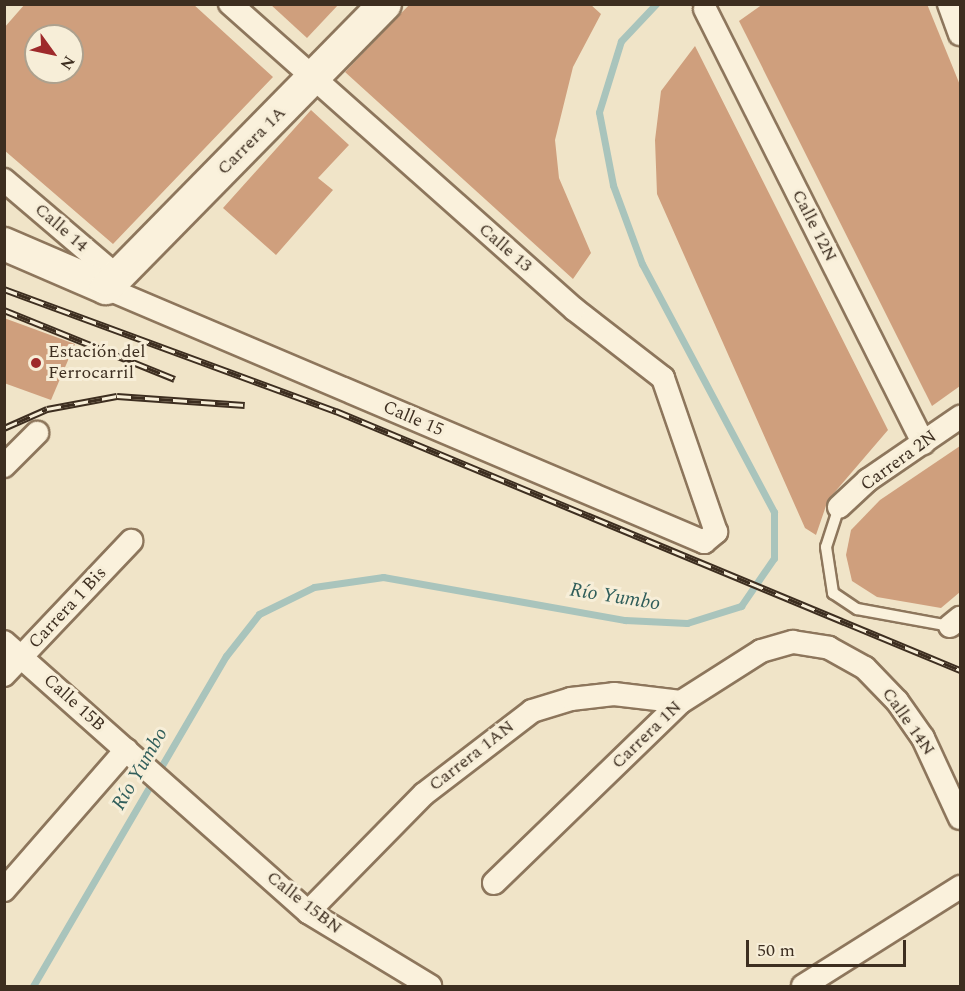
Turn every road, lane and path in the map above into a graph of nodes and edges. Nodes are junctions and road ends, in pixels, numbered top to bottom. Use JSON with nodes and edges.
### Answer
{"nodes":[{"id":1,"x":230,"y":4,"type":"edge"},
{"id":2,"x":385,"y":4,"type":"edge"},
{"id":3,"x":949,"y":4,"type":"edge"},
{"id":4,"x":705,"y":9,"type":"dead end"},
{"id":5,"x":960,"y":34,"type":"edge"},
{"id":6,"x":312,"y":80,"type":"junction"},
{"id":7,"x":4,"y":180,"type":"edge"},
{"id":8,"x":4,"y":244,"type":"edge"},
{"id":9,"x":112,"y":283,"type":"junction"},
{"id":10,"x":960,"y":417,"type":"edge"},
{"id":11,"x":37,"y":433,"type":"dead end"},
{"id":12,"x":923,"y":443,"type":"junction"},
{"id":13,"x":4,"y":466,"type":"edge"},
{"id":14,"x":839,"y":507,"type":"joint"},
{"id":15,"x":716,"y":532,"type":"joint"},
{"id":16,"x":131,"y":542,"type":"dead end"},
{"id":17,"x":955,"y":622,"type":"edge"},
{"id":18,"x":4,"y":642,"type":"edge"},
{"id":19,"x":829,"y":648,"type":"joint"},
{"id":20,"x":22,"y":657,"type":"junction"},
{"id":21,"x":4,"y":675,"type":"edge"},
{"id":22,"x":681,"y":702,"type":"junction"},
{"id":23,"x":126,"y":750,"type":"junction"},
{"id":24,"x":144,"y":765,"type":"joint"},
{"id":25,"x":960,"y":818,"type":"edge"},
{"id":26,"x":494,"y":883,"type":"dead end"},
{"id":27,"x":960,"y":887,"type":"edge"},
{"id":28,"x":4,"y":890,"type":"edge"},
{"id":29,"x":308,"y":912,"type":"junction"},
{"id":30,"x":430,"y":987,"type":"edge"},
{"id":31,"x":803,"y":987,"type":"edge"}],
"edges":[{"from":1,"to":6,"type":"street","name":"Calle 13"},
{"from":2,"to":6,"type":"street","name":"Carrera 1A"},
{"from":3,"to":5,"type":"street"},
{"from":4,"to":12,"type":"street","name":"Calle 12N"},
{"from":6,"to":9,"type":"street","name":"Carrera 1A"},
{"from":6,"to":15,"type":"street","name":"Calle 13"},
{"from":7,"to":9,"type":"street","name":"Calle 14"},
{"from":8,"to":9,"type":"street","name":"Calle 15"},
{"from":9,"to":15,"type":"street","name":"Calle 15"},
{"from":10,"to":12,"type":"street","name":"Carrera 2N"},
{"from":11,"to":13,"type":"street"},
{"from":12,"to":14,"type":"street","name":"Carrera 2N"},
{"from":14,"to":17,"type":"lane"},
{"from":16,"to":20,"type":"street","name":"Carrera 1 Bis"},
{"from":18,"to":20,"type":"street","name":"Calle 15B"},
{"from":19,"to":22,"type":"street","name":"Carrera 1N"},
{"from":19,"to":25,"type":"street","name":"Calle 14N"},
{"from":20,"to":21,"type":"street","name":"Carrera 1 Bis"},
{"from":20,"to":23,"type":"street","name":"Calle 15B"},
{"from":22,"to":26,"type":"street","name":"Carrera 1N"},
{"from":22,"to":29,"type":"street","name":"Carrera 1AN"},
{"from":23,"to":24,"type":"street","name":"Calle 15B"},
{"from":23,"to":28,"type":"street"},
{"from":24,"to":29,"type":"street","name":"Calle 15BN"},
{"from":27,"to":31,"type":"street"},
{"from":29,"to":30,"type":"street","name":"Calle 15BN"}]}
